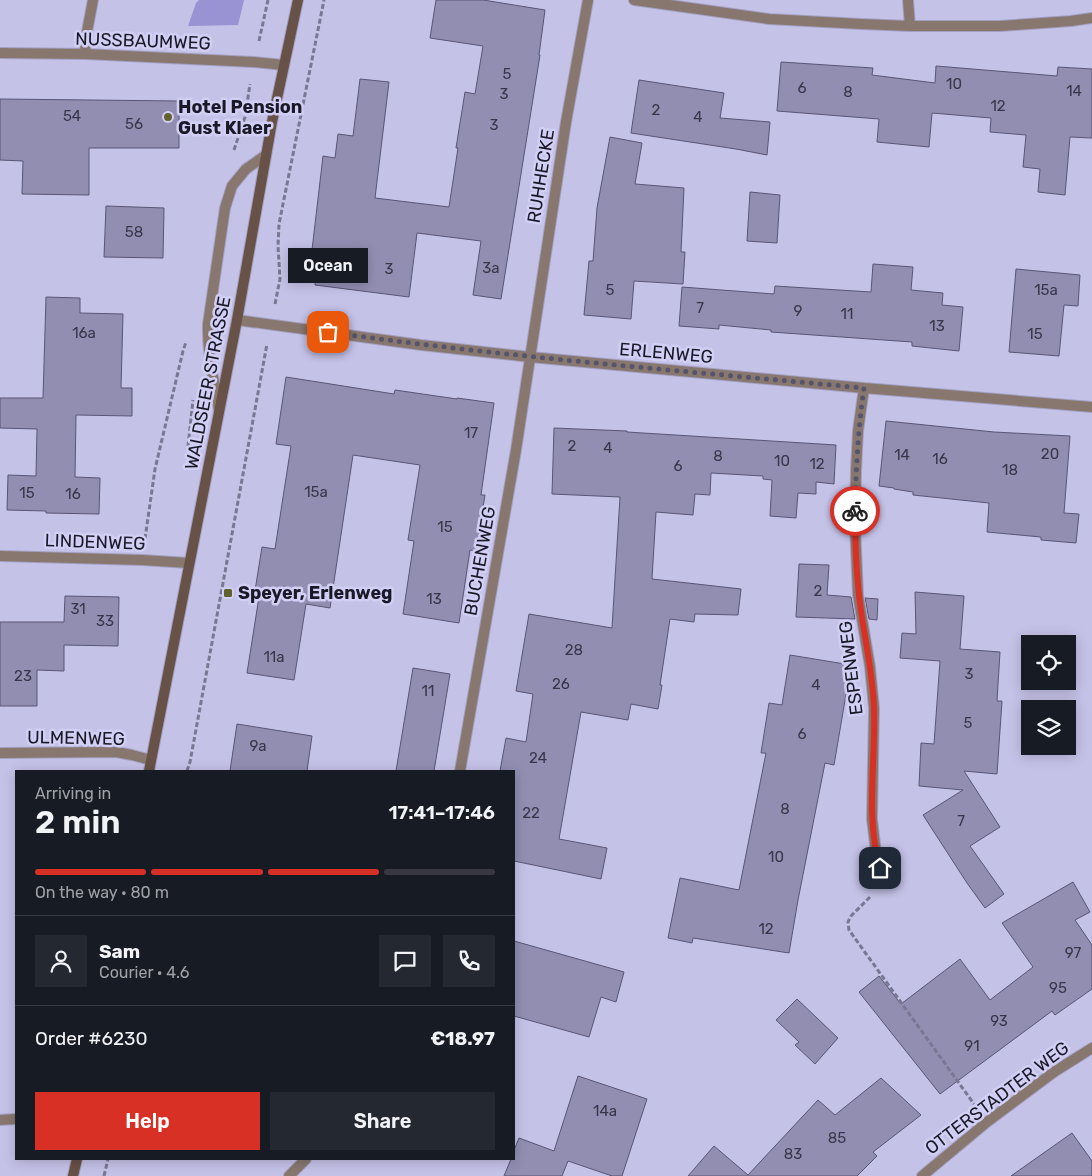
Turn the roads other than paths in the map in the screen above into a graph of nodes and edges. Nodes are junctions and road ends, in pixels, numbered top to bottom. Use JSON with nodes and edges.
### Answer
{"nodes":[{"id":1,"x":93,"y":0,"type":"edge"},
{"id":2,"x":298,"y":0,"type":"edge"},
{"id":3,"x":588,"y":0,"type":"edge"},
{"id":4,"x":634,"y":0,"type":"edge"},
{"id":5,"x":908,"y":0,"type":"edge"},
{"id":6,"x":1092,"y":18,"type":"edge"},
{"id":7,"x":910,"y":26,"type":"junction"},
{"id":8,"x":0,"y":53,"type":"edge"},
{"id":9,"x":85,"y":54,"type":"junction"},
{"id":10,"x":284,"y":65,"type":"junction"},
{"id":11,"x":266,"y":155,"type":"junction"},
{"id":12,"x":238,"y":320,"type":"junction"},
{"id":13,"x":530,"y":357,"type":"junction"},
{"id":14,"x":864,"y":388,"type":"junction"},
{"id":15,"x":1092,"y":407,"type":"edge"},
{"id":16,"x":219,"y":411,"type":"junction"},
{"id":17,"x":0,"y":556,"type":"edge"},
{"id":18,"x":189,"y":562,"type":"junction"},
{"id":19,"x":0,"y":753,"type":"edge"},
{"id":20,"x":151,"y":760,"type":"junction"},
{"id":21,"x":149,"y":770,"type":"edge"},
{"id":22,"x":460,"y":770,"type":"edge"},
{"id":23,"x":885,"y":883,"type":"road end"},
{"id":24,"x":1092,"y":1048,"type":"edge"},
{"id":25,"x":15,"y":1119,"type":"edge"},
{"id":26,"x":0,"y":1120,"type":"edge"},
{"id":27,"x":77,"y":1160,"type":"edge"},
{"id":28,"x":305,"y":1160,"type":"edge"},
{"id":29,"x":74,"y":1176,"type":"edge"},
{"id":30,"x":289,"y":1176,"type":"edge"},
{"id":31,"x":922,"y":1176,"type":"edge"}],
"edges":[{"from":1,"to":9,"type":"street"},
{"from":2,"to":10,"type":"main road","name":"WALDSEER STRASSE"},
{"from":3,"to":13,"type":"street","name":"RUHHECKE"},
{"from":4,"to":7,"type":"street"},
{"from":5,"to":7,"type":"street"},
{"from":6,"to":7,"type":"street"},
{"from":8,"to":9,"type":"street","name":"NUSSBAUMWEG"},
{"from":9,"to":10,"type":"street","name":"NUSSBAUMWEG"},
{"from":10,"to":11,"type":"main road","name":"WALDSEER STRASSE"},
{"from":11,"to":12,"type":"main road","name":"WALDSEER STRASSE"},
{"from":11,"to":16,"type":"street"},
{"from":12,"to":13,"type":"street","name":"ERLENWEG"},
{"from":12,"to":16,"type":"main road","name":"WALDSEER STRASSE"},
{"from":13,"to":14,"type":"street","name":"ERLENWEG"},
{"from":13,"to":22,"type":"street","name":"BUCHENWEG"},
{"from":14,"to":15,"type":"street","name":"ERLENWEG"},
{"from":14,"to":23,"type":"street","name":"ESPENWEG"},
{"from":16,"to":18,"type":"main road","name":"WALDSEER STRASSE"},
{"from":17,"to":18,"type":"street","name":"LINDENWEG"},
{"from":18,"to":20,"type":"main road","name":"WALDSEER STRASSE"},
{"from":19,"to":20,"type":"street","name":"ULMENWEG"},
{"from":20,"to":21,"type":"main road","name":"WALDSEER STRASSE"},
{"from":24,"to":31,"type":"street","name":"OTTERSTADTER WEG"},
{"from":25,"to":26,"type":"street"},
{"from":27,"to":29,"type":"main road"},
{"from":28,"to":30,"type":"street"}]}
